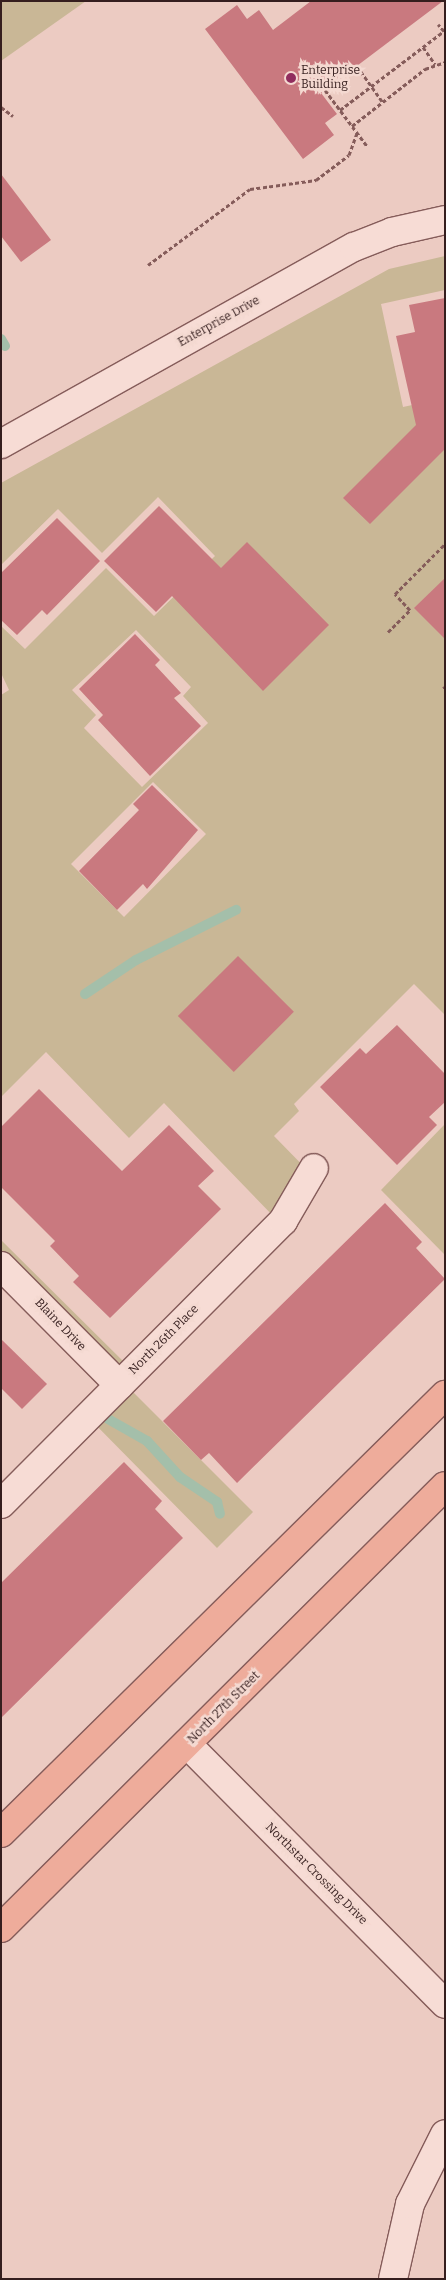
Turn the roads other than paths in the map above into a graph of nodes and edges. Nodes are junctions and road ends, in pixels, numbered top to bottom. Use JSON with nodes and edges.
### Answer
{"nodes":[{"id":1,"x":445,"y":220,"type":"edge"},
{"id":2,"x":1,"y":444,"type":"edge"},
{"id":3,"x":314,"y":1168,"type":"dead end"},
{"id":4,"x":1,"y":1266,"type":"edge"},
{"id":5,"x":119,"y":1385,"type":"junction"},
{"id":6,"x":445,"y":1395,"type":"edge"},
{"id":7,"x":445,"y":1486,"type":"edge"},
{"id":8,"x":1,"y":1504,"type":"edge"},
{"id":9,"x":188,"y":1745,"type":"junction"},
{"id":10,"x":1,"y":1833,"type":"edge"},
{"id":11,"x":1,"y":1928,"type":"edge"},
{"id":12,"x":445,"y":2004,"type":"edge"},
{"id":13,"x":445,"y":2134,"type":"edge"},
{"id":14,"x":393,"y":2279,"type":"edge"}],
"edges":[{"from":1,"to":2,"type":"street","name":"Enterprise Drive"},
{"from":3,"to":5,"type":"street","name":"North 26th Place"},
{"from":4,"to":5,"type":"street","name":"Blaine Drive"},
{"from":5,"to":8,"type":"street","name":"North 26th Place"},
{"from":6,"to":10,"type":"main road"},
{"from":7,"to":9,"type":"main road","name":"North 27th Street"},
{"from":9,"to":11,"type":"main road","name":"North 27th Street"},
{"from":9,"to":12,"type":"street","name":"Northstar Crossing Drive"},
{"from":13,"to":14,"type":"street"}]}
